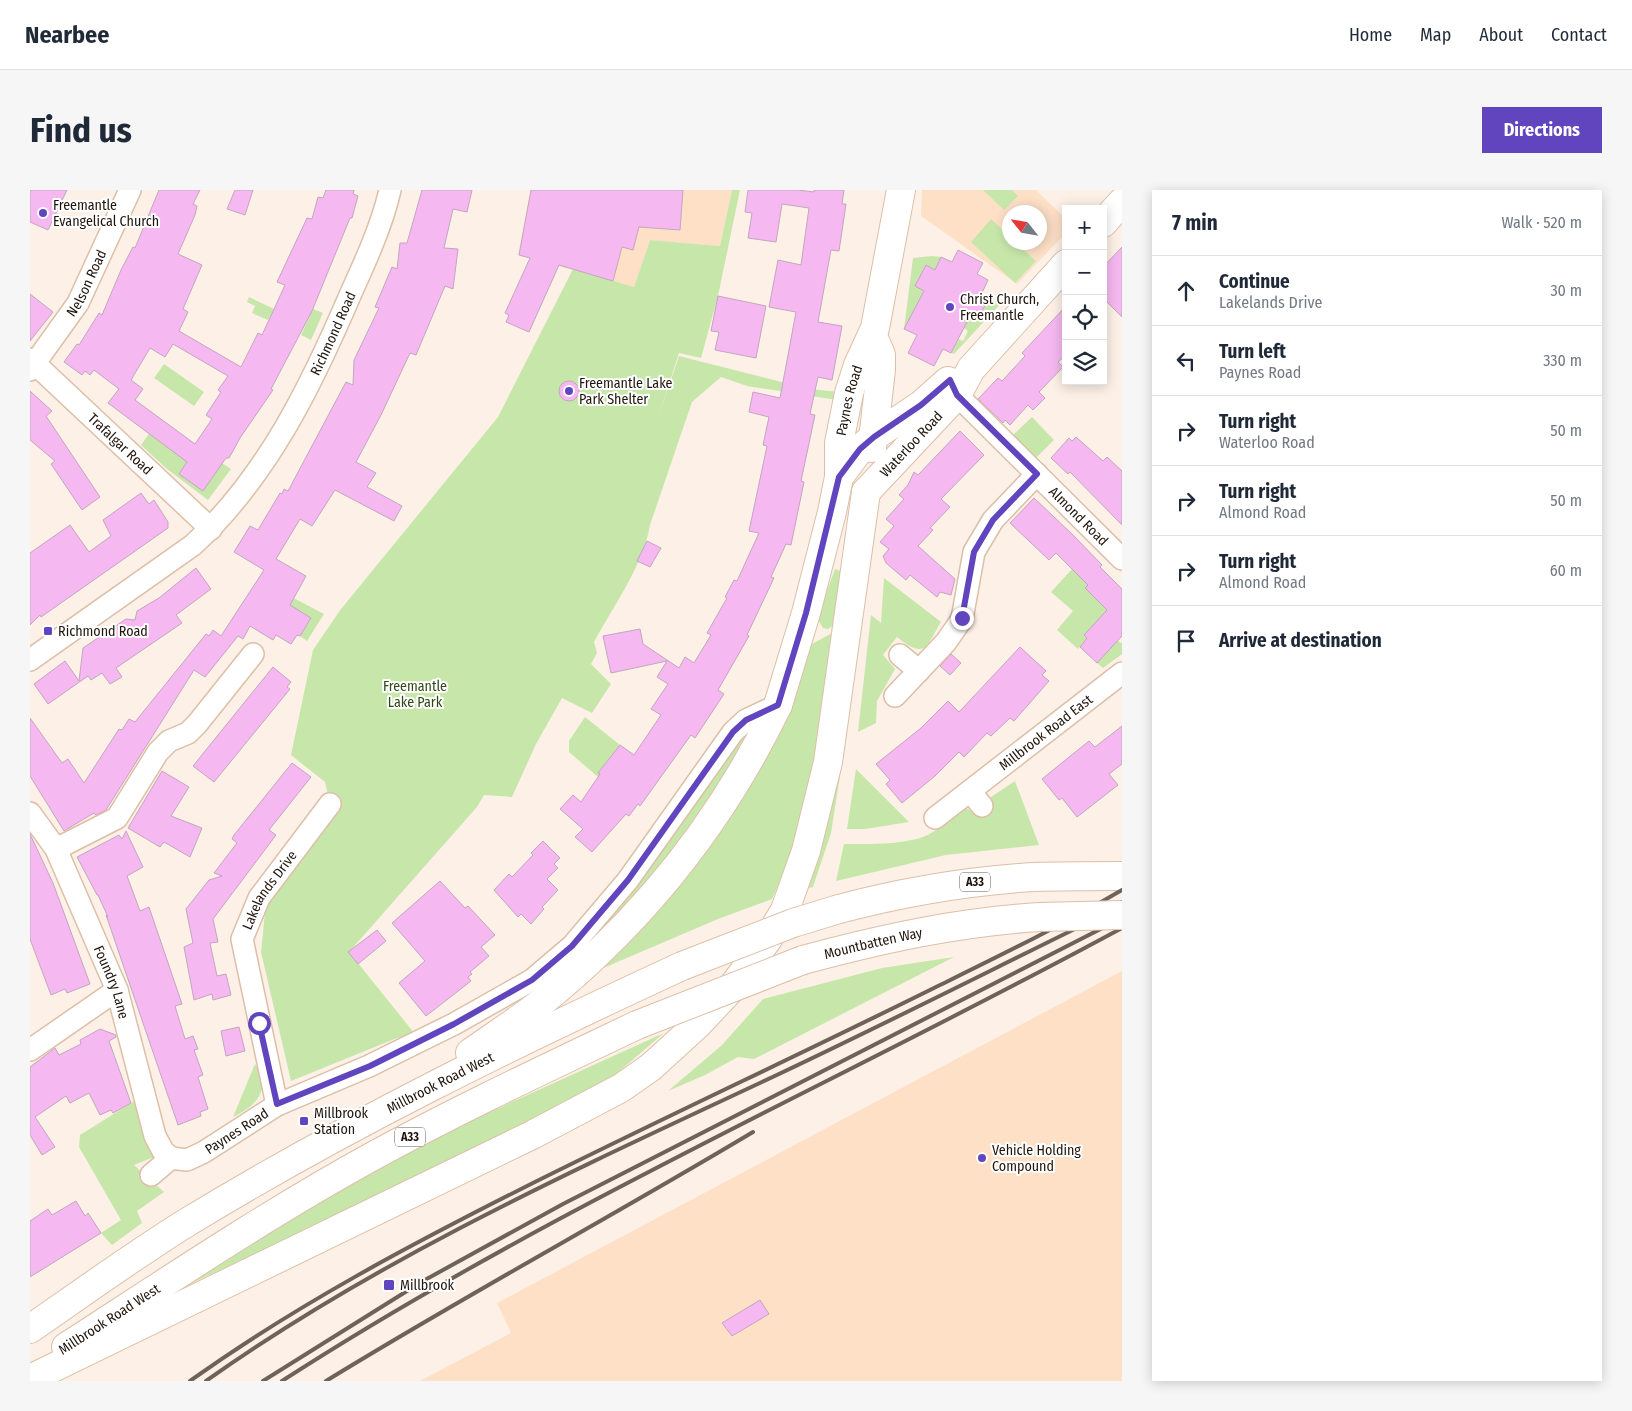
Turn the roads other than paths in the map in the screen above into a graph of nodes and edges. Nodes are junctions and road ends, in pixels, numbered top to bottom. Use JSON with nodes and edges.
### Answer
{"nodes":[{"id":1,"x":130,"y":190,"type":"edge"},
{"id":2,"x":390,"y":190,"type":"edge"},
{"id":3,"x":901,"y":190,"type":"edge"},
{"id":4,"x":1062,"y":268,"type":"edge"},
{"id":5,"x":873,"y":336,"type":"junction"},
{"id":6,"x":32,"y":364,"type":"edge"},
{"id":7,"x":959,"y":381,"type":"junction"},
{"id":8,"x":879,"y":385,"type":"junction"},
{"id":9,"x":916,"y":409,"type":"junction"},
{"id":10,"x":874,"y":437,"type":"junction"},
{"id":11,"x":1037,"y":474,"type":"junction"},
{"id":12,"x":839,"y":477,"type":"junction"},
{"id":13,"x":866,"y":492,"type":"junction"},
{"id":14,"x":211,"y":529,"type":"junction"},
{"id":15,"x":1122,"y":559,"type":"edge"},
{"id":16,"x":253,"y":654,"type":"dead end"},
{"id":17,"x":900,"y":655,"type":"dead end"},
{"id":18,"x":30,"y":660,"type":"edge"},
{"id":19,"x":919,"y":671,"type":"junction"},
{"id":20,"x":1122,"y":673,"type":"edge"},
{"id":21,"x":895,"y":696,"type":"dead end"},
{"id":22,"x":778,"y":705,"type":"junction"},
{"id":23,"x":330,"y":804,"type":"dead end"},
{"id":24,"x":30,"y":813,"type":"edge"},
{"id":25,"x":935,"y":818,"type":"dead end"},
{"id":26,"x":56,"y":849,"type":"junction"},
{"id":27,"x":1118,"y":876,"type":"edge"},
{"id":28,"x":1122,"y":915,"type":"edge"},
{"id":29,"x":117,"y":990,"type":"junction"},
{"id":30,"x":637,"y":1025,"type":"joint"},
{"id":31,"x":30,"y":1050,"type":"edge"},
{"id":32,"x":402,"y":1102,"type":"junction"},
{"id":33,"x":277,"y":1104,"type":"junction"},
{"id":34,"x":172,"y":1158,"type":"junction"},
{"id":35,"x":151,"y":1175,"type":"dead end"},
{"id":36,"x":30,"y":1328,"type":"edge"},
{"id":37,"x":30,"y":1370,"type":"edge"},
{"id":38,"x":30,"y":1379,"type":"edge"}],
"edges":[{"from":1,"to":6,"type":"street","name":"Nelson Road"},
{"from":2,"to":14,"type":"street","name":"Richmond Road"},
{"from":3,"to":5,"type":"main road","name":"Paynes Road"},
{"from":4,"to":7,"type":"main road","name":"Waterloo Road"},
{"from":5,"to":8,"type":"main road","name":"Paynes Road"},
{"from":5,"to":12,"type":"main road","name":"Paynes Road"},
{"from":6,"to":14,"type":"street","name":"Trafalgar Road"},
{"from":7,"to":9,"type":"main road","name":"Waterloo Road"},
{"from":7,"to":11,"type":"street","name":"Almond Road"},
{"from":7,"to":13,"type":"main road","name":"Waterloo Road"},
{"from":8,"to":9,"type":"main road"},
{"from":8,"to":10,"type":"main road","name":"Paynes Road"},
{"from":9,"to":10,"type":"main road","name":"Waterloo Road"},
{"from":10,"to":12,"type":"main road","name":"Waterloo Road"},
{"from":10,"to":13,"type":"main road","name":"Paynes Road"},
{"from":11,"to":15,"type":"street","name":"Almond Road"},
{"from":11,"to":19,"type":"street"},
{"from":12,"to":22,"type":"main road","name":"Paynes Road"},
{"from":13,"to":38,"type":"main road","name":"Paynes Road"},
{"from":14,"to":18,"type":"street","name":"Richmond Road"},
{"from":16,"to":26,"type":"street"},
{"from":17,"to":19,"type":"street"},
{"from":19,"to":21,"type":"street"},
{"from":20,"to":25,"type":"street","name":"Millbrook Road East"},
{"from":22,"to":32,"type":"main road"},
{"from":22,"to":33,"type":"street","name":"Paynes Road"},
{"from":23,"to":33,"type":"street","name":"Lakelands Drive"},
{"from":24,"to":26,"type":"street","name":"Foundry Lane"},
{"from":26,"to":29,"type":"street","name":"Foundry Lane"},
{"from":27,"to":32,"type":"main road","name":"Millbrook Road West","number":"A33","bridge":true},
{"from":28,"to":30,"type":"main road","name":"Mountbatten Way","number":"A33","bridge":true},
{"from":29,"to":31,"type":"street"},
{"from":29,"to":34,"type":"street","name":"Foundry Lane"},
{"from":30,"to":37,"type":"main road","name":"Millbrook Road West","number":"A33"},
{"from":32,"to":36,"type":"main road","name":"Millbrook Road West","number":"A33"},
{"from":33,"to":34,"type":"street","name":"Paynes Road"},
{"from":34,"to":35,"type":"street"}]}
